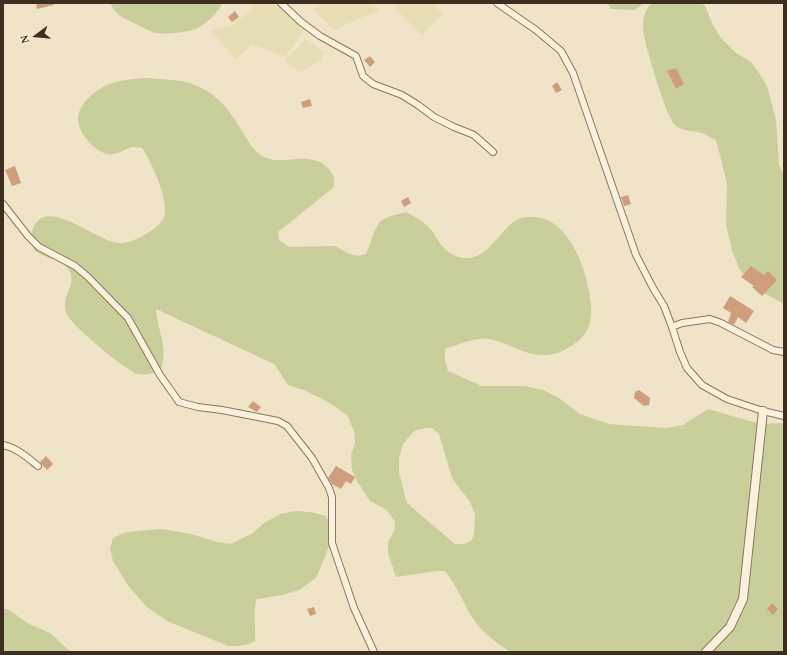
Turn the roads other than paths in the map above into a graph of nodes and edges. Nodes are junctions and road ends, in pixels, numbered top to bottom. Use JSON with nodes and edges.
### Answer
{"nodes":[{"id":1,"x":281,"y":3,"type":"edge"},
{"id":2,"x":498,"y":3,"type":"edge"},
{"id":3,"x":493,"y":152,"type":"dead end"},
{"id":4,"x":3,"y":204,"type":"edge"},
{"id":5,"x":672,"y":327,"type":"junction"},
{"id":6,"x":784,"y":352,"type":"edge"},
{"id":7,"x":762,"y":411,"type":"junction"},
{"id":8,"x":784,"y":416,"type":"edge"},
{"id":9,"x":3,"y":445,"type":"edge"},
{"id":10,"x":38,"y":466,"type":"dead end"},
{"id":11,"x":374,"y":652,"type":"edge"},
{"id":12,"x":706,"y":652,"type":"edge"}],
"edges":[{"from":1,"to":3,"type":"street"},
{"from":2,"to":5,"type":"street"},
{"from":4,"to":11,"type":"street"},
{"from":5,"to":6,"type":"street"},
{"from":5,"to":7,"type":"street"},
{"from":7,"to":8,"type":"street"},
{"from":7,"to":12,"type":"street"},
{"from":9,"to":10,"type":"street"}]}
